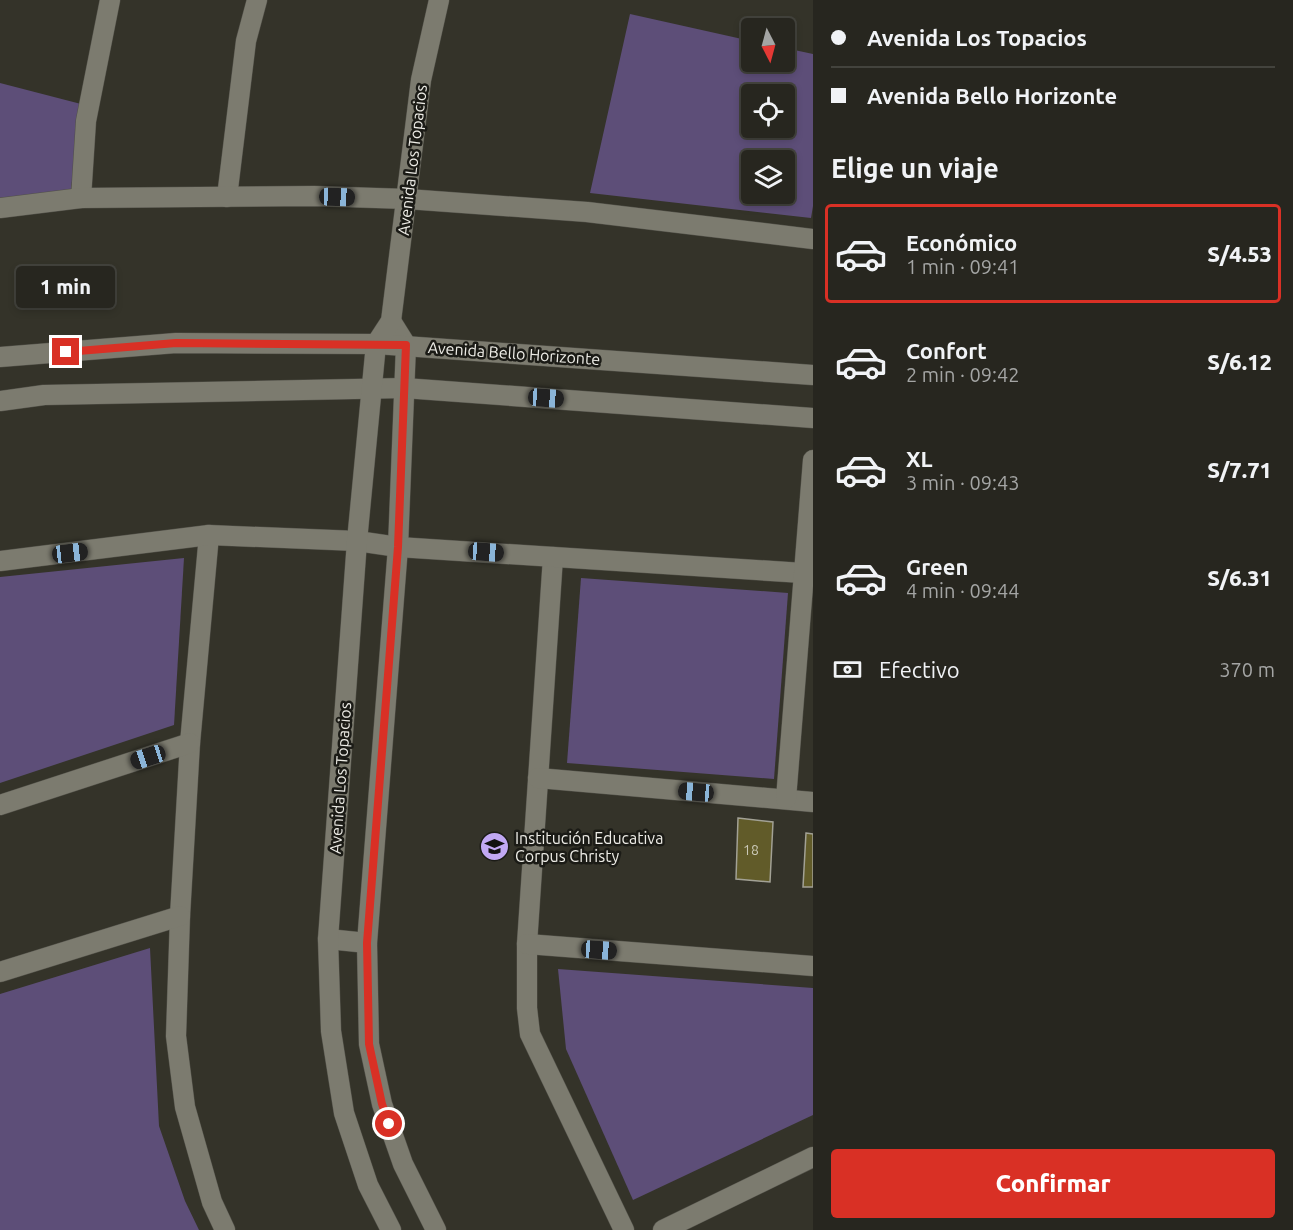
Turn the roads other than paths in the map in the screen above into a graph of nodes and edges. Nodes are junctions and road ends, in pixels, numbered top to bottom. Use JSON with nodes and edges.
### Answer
{"nodes":[{"id":1,"x":110,"y":0,"type":"edge"},
{"id":2,"x":257,"y":0,"type":"edge"},
{"id":3,"x":439,"y":0,"type":"edge"},
{"id":4,"x":227,"y":197,"type":"junction"},
{"id":5,"x":81,"y":198,"type":"junction"},
{"id":6,"x":407,"y":199,"type":"junction"},
{"id":7,"x":0,"y":208,"type":"edge"},
{"id":8,"x":813,"y":238,"type":"edge"},
{"id":9,"x":392,"y":321,"type":"junction"},
{"id":10,"x":376,"y":344,"type":"junction"},
{"id":11,"x":406,"y":345,"type":"junction"},
{"id":12,"x":0,"y":357,"type":"edge"},
{"id":13,"x":813,"y":375,"type":"edge"},
{"id":14,"x":372,"y":388,"type":"junction"},
{"id":15,"x":404,"y":388,"type":"junction"},
{"id":16,"x":0,"y":401,"type":"edge"},
{"id":17,"x":813,"y":418,"type":"edge"},
{"id":18,"x":813,"y":460,"type":"edge"},
{"id":19,"x":209,"y":535,"type":"junction"},
{"id":20,"x":357,"y":541,"type":"junction"},
{"id":21,"x":398,"y":547,"type":"junction"},
{"id":22,"x":553,"y":557,"type":"junction"},
{"id":23,"x":0,"y":561,"type":"edge"},
{"id":24,"x":803,"y":573,"type":"junction"},
{"id":25,"x":190,"y":743,"type":"junction"},
{"id":26,"x":538,"y":778,"type":"junction"},
{"id":27,"x":786,"y":799,"type":"junction"},
{"id":28,"x":813,"y":802,"type":"edge"},
{"id":29,"x":0,"y":805,"type":"edge"},
{"id":30,"x":180,"y":916,"type":"junction"},
{"id":31,"x":328,"y":939,"type":"junction"},
{"id":32,"x":367,"y":943,"type":"junction"},
{"id":33,"x":527,"y":944,"type":"junction"},
{"id":34,"x":813,"y":966,"type":"edge"},
{"id":35,"x":0,"y":972,"type":"edge"},
{"id":36,"x":813,"y":1157,"type":"edge"},
{"id":37,"x":225,"y":1230,"type":"edge"},
{"id":38,"x":391,"y":1230,"type":"edge"},
{"id":39,"x":436,"y":1230,"type":"edge"},
{"id":40,"x":624,"y":1230,"type":"edge"},
{"id":41,"x":663,"y":1230,"type":"edge"}],
"edges":[{"from":1,"to":5,"type":"street"},
{"from":2,"to":4,"type":"street"},
{"from":3,"to":6,"type":"street","name":"Avenida Los Topacios"},
{"from":4,"to":5,"type":"street"},
{"from":4,"to":6,"type":"street"},
{"from":5,"to":7,"type":"street"},
{"from":6,"to":8,"type":"street"},
{"from":6,"to":9,"type":"street","name":"Avenida Los Topacios"},
{"from":9,"to":10,"type":"street","name":"Avenida Los Topacios"},
{"from":9,"to":11,"type":"street"},
{"from":10,"to":11,"type":"street","name":"Avenida Bello Horizonte"},
{"from":10,"to":12,"type":"street","name":"Avenida Bello Horizonte"},
{"from":10,"to":14,"type":"street","name":"Avenida Los Topacios"},
{"from":11,"to":13,"type":"street","name":"Avenida Bello Horizonte"},
{"from":11,"to":15,"type":"street"},
{"from":14,"to":15,"type":"street"},
{"from":14,"to":16,"type":"street"},
{"from":14,"to":20,"type":"street","name":"Avenida Los Topacios"},
{"from":15,"to":17,"type":"street"},
{"from":15,"to":21,"type":"street"},
{"from":18,"to":24,"type":"street"},
{"from":19,"to":20,"type":"street"},
{"from":19,"to":23,"type":"street"},
{"from":19,"to":25,"type":"street"},
{"from":20,"to":21,"type":"street"},
{"from":20,"to":31,"type":"street","name":"Avenida Los Topacios"},
{"from":21,"to":22,"type":"street"},
{"from":21,"to":32,"type":"street"},
{"from":22,"to":24,"type":"street"},
{"from":22,"to":26,"type":"street"},
{"from":24,"to":27,"type":"street"},
{"from":25,"to":29,"type":"street"},
{"from":25,"to":30,"type":"street"},
{"from":26,"to":27,"type":"street"},
{"from":26,"to":33,"type":"street"},
{"from":27,"to":28,"type":"street"},
{"from":30,"to":35,"type":"street"},
{"from":30,"to":37,"type":"street"},
{"from":31,"to":32,"type":"street"},
{"from":31,"to":38,"type":"street","name":"Avenida Los Topacios"},
{"from":32,"to":39,"type":"street"},
{"from":33,"to":34,"type":"street"},
{"from":33,"to":40,"type":"street"},
{"from":36,"to":41,"type":"street"}]}
